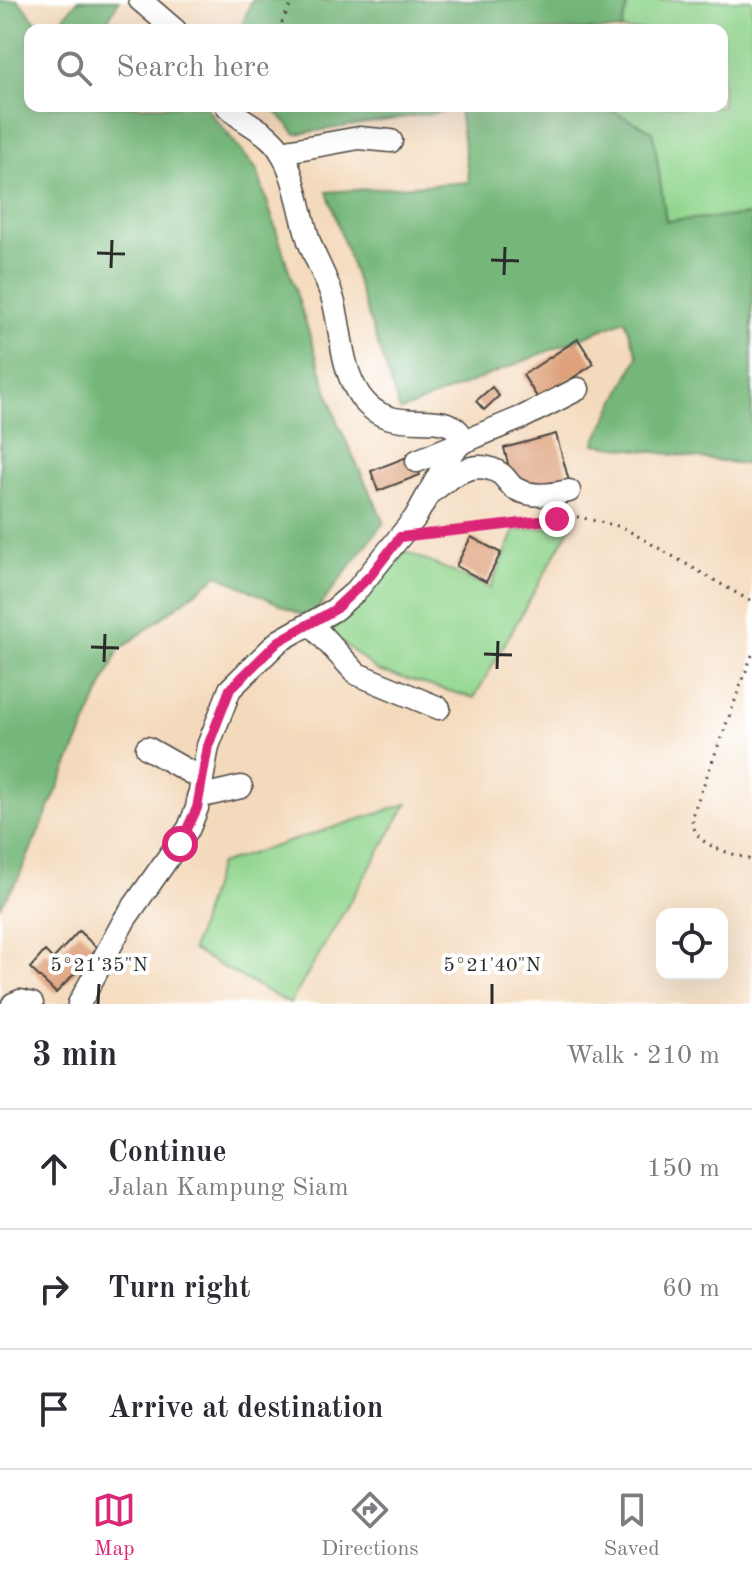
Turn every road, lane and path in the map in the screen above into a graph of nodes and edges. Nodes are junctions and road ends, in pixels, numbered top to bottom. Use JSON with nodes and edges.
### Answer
{"nodes":[{"id":1,"x":140,"y":0,"type":"edge"},
{"id":2,"x":293,"y":0,"type":"edge"},
{"id":3,"x":168,"y":24,"type":"edge"},
{"id":4,"x":281,"y":24,"type":"edge"},
{"id":5,"x":236,"y":112,"type":"edge"},
{"id":6,"x":391,"y":141,"type":"dead end"},
{"id":7,"x":281,"y":152,"type":"junction"},
{"id":8,"x":578,"y":389,"type":"dead end"},
{"id":9,"x":464,"y":440,"type":"junction"},
{"id":10,"x":417,"y":461,"type":"dead end"},
{"id":11,"x":569,"y":491,"type":"dead end"},
{"id":12,"x":427,"y":496,"type":"junction"},
{"id":13,"x":400,"y":537,"type":"junction"},
{"id":14,"x":752,"y":602,"type":"edge"},
{"id":15,"x":312,"y":625,"type":"junction"},
{"id":16,"x":752,"y":655,"type":"edge"},
{"id":17,"x":439,"y":708,"type":"dead end"},
{"id":18,"x":147,"y":748,"type":"dead end"},
{"id":19,"x":199,"y":787,"type":"junction"},
{"id":20,"x":241,"y":787,"type":"dead end"},
{"id":21,"x":752,"y":860,"type":"edge"},
{"id":22,"x":13,"y":1004,"type":"edge"},
{"id":23,"x":32,"y":1004,"type":"edge"},
{"id":24,"x":79,"y":1004,"type":"edge"}],
"edges":[{"from":1,"to":3,"type":"street"},
{"from":2,"to":4,"type":"path"},
{"from":5,"to":7,"type":"street"},
{"from":6,"to":7,"type":"street"},
{"from":7,"to":9,"type":"street"},
{"from":8,"to":9,"type":"street"},
{"from":9,"to":10,"type":"street"},
{"from":9,"to":12,"type":"street"},
{"from":11,"to":12,"type":"street"},
{"from":12,"to":13,"type":"street"},
{"from":13,"to":14,"type":"path"},
{"from":13,"to":15,"type":"street"},
{"from":15,"to":17,"type":"street"},
{"from":15,"to":19,"type":"street"},
{"from":16,"to":21,"type":"path"},
{"from":18,"to":19,"type":"street"},
{"from":19,"to":20,"type":"street"},
{"from":19,"to":24,"type":"street"},
{"from":22,"to":23,"type":"street"}]}
